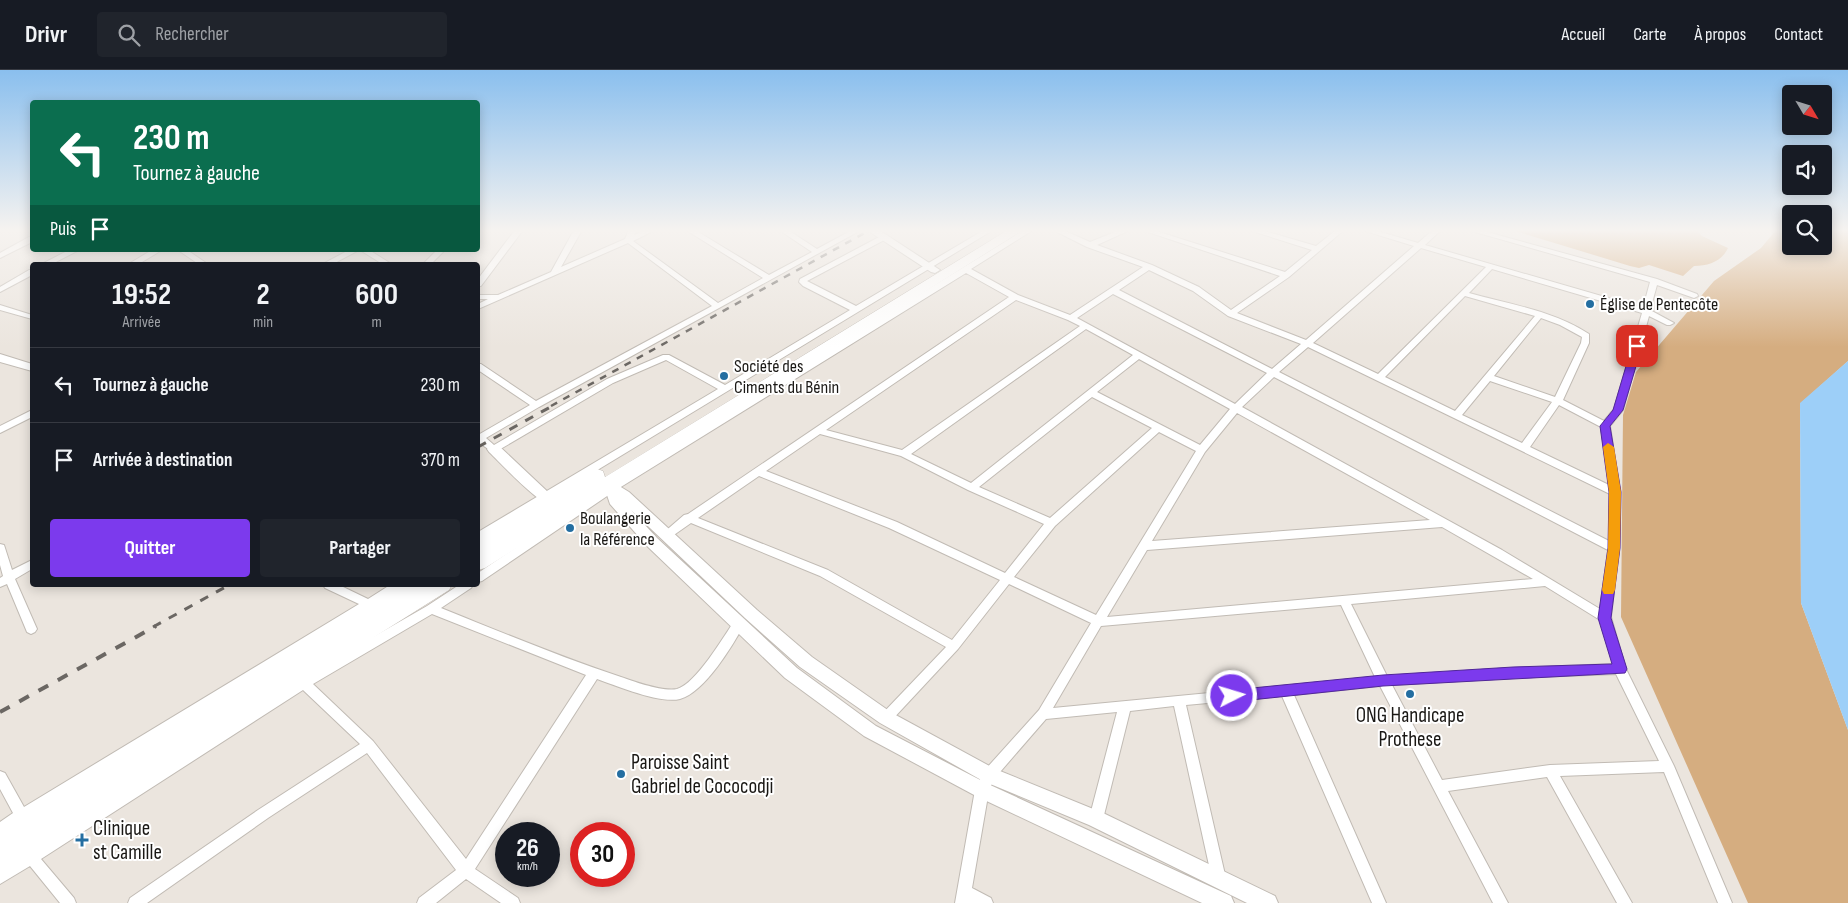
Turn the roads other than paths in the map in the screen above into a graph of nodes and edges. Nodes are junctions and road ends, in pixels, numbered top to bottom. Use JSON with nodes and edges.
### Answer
{"nodes":[{"id":1,"x":489,"y":269,"type":"edge"},
{"id":2,"x":556,"y":269,"type":"edge"},
{"id":3,"x":563,"y":269,"type":"edge"},
{"id":4,"x":667,"y":269,"type":"edge"},
{"id":5,"x":753,"y":269,"type":"edge"},
{"id":6,"x":784,"y":269,"type":"edge"},
{"id":7,"x":824,"y":269,"type":"edge"},
{"id":8,"x":930,"y":269,"type":"edge"},
{"id":9,"x":931,"y":269,"type":"edge"},
{"id":10,"x":952,"y":269,"type":"edge"},
{"id":11,"x":965,"y":269,"type":"joint"},
{"id":12,"x":1145,"y":269,"type":"edge"},
{"id":13,"x":1152,"y":269,"type":"edge"},
{"id":14,"x":1267,"y":269,"type":"edge"},
{"id":15,"x":1294,"y":269,"type":"edge"},
{"id":16,"x":1392,"y":269,"type":"edge"},
{"id":17,"x":1489,"y":269,"type":"edge"},
{"id":18,"x":1502,"y":269,"type":"edge"},
{"id":19,"x":1611,"y":269,"type":"edge"},
{"id":20,"x":30,"y":273,"type":"edge"},
{"id":21,"x":554,"y":273,"type":"junction"},
{"id":22,"x":1286,"y":275,"type":"junction"},
{"id":23,"x":768,"y":278,"type":"junction"},
{"id":24,"x":480,"y":281,"type":"edge"},
{"id":25,"x":1654,"y":281,"type":"junction"},
{"id":26,"x":0,"y":290,"type":"edge"},
{"id":27,"x":1112,"y":290,"type":"junction"},
{"id":28,"x":1466,"y":294,"type":"junction"},
{"id":29,"x":1694,"y":296,"type":"dead end"},
{"id":30,"x":480,"y":297,"type":"edge"},
{"id":31,"x":501,"y":297,"type":"junction"},
{"id":32,"x":1015,"y":297,"type":"junction"},
{"id":33,"x":480,"y":306,"type":"edge"},
{"id":34,"x":717,"y":306,"type":"junction"},
{"id":35,"x":0,"y":307,"type":"edge"},
{"id":36,"x":857,"y":310,"type":"junction"},
{"id":37,"x":1646,"y":312,"type":"junction"},
{"id":38,"x":1231,"y":314,"type":"junction"},
{"id":39,"x":30,"y":315,"type":"edge"},
{"id":40,"x":1539,"y":316,"type":"junction"},
{"id":41,"x":1071,"y":318,"type":"junction"},
{"id":42,"x":1670,"y":323,"type":"dead end"},
{"id":43,"x":1085,"y":326,"type":"junction"},
{"id":44,"x":1306,"y":343,"type":"junction"},
{"id":45,"x":1138,"y":355,"type":"junction"},
{"id":46,"x":0,"y":358,"type":"edge"},
{"id":47,"x":30,"y":367,"type":"edge"},
{"id":48,"x":480,"y":367,"type":"edge"},
{"id":49,"x":1273,"y":373,"type":"junction"},
{"id":50,"x":1487,"y":377,"type":"junction"},
{"id":51,"x":1378,"y":379,"type":"junction"},
{"id":52,"x":724,"y":388,"type":"junction"},
{"id":53,"x":1092,"y":393,"type":"junction"},
{"id":54,"x":1558,"y":401,"type":"junction"},
{"id":55,"x":536,"y":405,"type":"junction"},
{"id":56,"x":1236,"y":408,"type":"junction"},
{"id":57,"x":30,"y":413,"type":"edge"},
{"id":58,"x":1457,"y":415,"type":"junction"},
{"id":59,"x":1605,"y":426,"type":"junction"},
{"id":60,"x":1158,"y":428,"type":"junction"},
{"id":61,"x":0,"y":430,"type":"edge"},
{"id":62,"x":818,"y":431,"type":"junction"},
{"id":63,"x":480,"y":437,"type":"edge"},
{"id":64,"x":480,"y":439,"type":"edge"},
{"id":65,"x":1524,"y":448,"type":"junction"},
{"id":66,"x":494,"y":449,"type":"junction"},
{"id":67,"x":1202,"y":450,"type":"junction"},
{"id":68,"x":904,"y":454,"type":"junction"},
{"id":69,"x":758,"y":472,"type":"junction"},
{"id":70,"x":600,"y":480,"type":"junction"},
{"id":71,"x":972,"y":488,"type":"junction"},
{"id":72,"x":1615,"y":492,"type":"junction"},
{"id":73,"x":554,"y":502,"type":"junction"},
{"id":74,"x":688,"y":518,"type":"junction"},
{"id":75,"x":1443,"y":523,"type":"junction"},
{"id":76,"x":1051,"y":524,"type":"junction"},
{"id":77,"x":667,"y":534,"type":"junction"},
{"id":78,"x":480,"y":536,"type":"edge"},
{"id":79,"x":1143,"y":546,"type":"junction"},
{"id":80,"x":480,"y":547,"type":"edge"},
{"id":81,"x":0,"y":548,"type":"edge"},
{"id":82,"x":1614,"y":548,"type":"junction"},
{"id":83,"x":480,"y":561,"type":"edge"},
{"id":84,"x":30,"y":565,"type":"edge"},
{"id":85,"x":480,"y":576,"type":"edge"},
{"id":86,"x":1008,"y":579,"type":"junction"},
{"id":87,"x":5,"y":580,"type":"edge"},
{"id":88,"x":1547,"y":582,"type":"junction"},
{"id":89,"x":333,"y":587,"type":"edge"},
{"id":90,"x":396,"y":587,"type":"edge"},
{"id":91,"x":415,"y":587,"type":"edge"},
{"id":92,"x":439,"y":587,"type":"edge"},
{"id":93,"x":464,"y":587,"type":"edge"},
{"id":94,"x":1344,"y":600,"type":"junction"},
{"id":95,"x":369,"y":604,"type":"junction"},
{"id":96,"x":432,"y":609,"type":"junction"},
{"id":97,"x":1604,"y":618,"type":"junction"},
{"id":98,"x":1100,"y":622,"type":"junction"},
{"id":99,"x":739,"y":623,"type":"junction"},
{"id":100,"x":30,"y":628,"type":"dead end"},
{"id":101,"x":954,"y":646,"type":"junction"},
{"id":102,"x":1620,"y":669,"type":"junction"},
{"id":103,"x":594,"y":673,"type":"junction"},
{"id":104,"x":1383,"y":681,"type":"junction"},
{"id":105,"x":304,"y":683,"type":"junction"},
{"id":106,"x":1286,"y":691,"type":"junction"},
{"id":107,"x":1179,"y":701,"type":"junction"},
{"id":108,"x":1126,"y":706,"type":"junction"},
{"id":109,"x":1043,"y":714,"type":"junction"},
{"id":110,"x":886,"y":718,"type":"junction"},
{"id":111,"x":369,"y":745,"type":"junction"},
{"id":112,"x":1668,"y":766,"type":"junction"},
{"id":113,"x":1550,"y":771,"type":"junction"},
{"id":114,"x":0,"y":777,"type":"edge"},
{"id":115,"x":986,"y":782,"type":"junction"},
{"id":116,"x":1438,"y":786,"type":"junction"},
{"id":117,"x":22,"y":816,"type":"junction"},
{"id":118,"x":1096,"y":819,"type":"junction"},
{"id":119,"x":0,"y":829,"type":"edge"},
{"id":120,"x":0,"y":843,"type":"edge"},
{"id":121,"x":31,"y":857,"type":"junction"},
{"id":122,"x":0,"y":859,"type":"edge"},
{"id":123,"x":466,"y":871,"type":"junction"},
{"id":124,"x":0,"y":877,"type":"edge"},
{"id":125,"x":1219,"y":879,"type":"junction"},
{"id":126,"x":963,"y":898,"type":"edge"},
{"id":127,"x":70,"y":903,"type":"edge"},
{"id":128,"x":134,"y":903,"type":"edge"},
{"id":129,"x":424,"y":903,"type":"edge"},
{"id":130,"x":513,"y":903,"type":"edge"},
{"id":131,"x":986,"y":903,"type":"edge"},
{"id":132,"x":1224,"y":903,"type":"edge"},
{"id":133,"x":1268,"y":903,"type":"edge"},
{"id":134,"x":1380,"y":903,"type":"edge"},
{"id":135,"x":1500,"y":903,"type":"edge"},
{"id":136,"x":1625,"y":903,"type":"edge"},
{"id":137,"x":1725,"y":903,"type":"edge"}],
"edges":[{"from":1,"to":24,"type":"street"},
{"from":2,"to":21,"type":"street"},
{"from":3,"to":21,"type":"street"},
{"from":4,"to":34,"type":"street"},
{"from":5,"to":23,"type":"street"},
{"from":6,"to":23,"type":"street"},
{"from":7,"to":36,"type":"street"},
{"from":8,"to":36,"type":"street"},
{"from":9,"to":70,"type":"highway"},
{"from":10,"to":70,"type":"highway"},
{"from":11,"to":32,"type":"street"},
{"from":11,"to":70,"type":"street"},
{"from":12,"to":27,"type":"street"},
{"from":13,"to":38,"type":"street"},
{"from":14,"to":22,"type":"street"},
{"from":15,"to":22,"type":"street"},
{"from":16,"to":44,"type":"street"},
{"from":17,"to":28,"type":"street"},
{"from":18,"to":37,"type":"street"},
{"from":19,"to":25,"type":"street"},
{"from":20,"to":26,"type":"street"},
{"from":21,"to":31,"type":"street"},
{"from":22,"to":38,"type":"street"},
{"from":23,"to":34,"type":"street"},
{"from":25,"to":29,"type":"street"},
{"from":25,"to":37,"type":"street"},
{"from":27,"to":41,"type":"street"},
{"from":27,"to":49,"type":"street"},
{"from":28,"to":40,"type":"street"},
{"from":28,"to":51,"type":"street"},
{"from":30,"to":31,"type":"street"},
{"from":31,"to":33,"type":"street"},
{"from":32,"to":41,"type":"street"},
{"from":32,"to":62,"type":"street"},
{"from":34,"to":55,"type":"street"},
{"from":35,"to":39,"type":"street"},
{"from":36,"to":52,"type":"street"},
{"from":37,"to":42,"type":"street"},
{"from":37,"to":59,"type":"street"},
{"from":38,"to":44,"type":"street"},
{"from":40,"to":50,"type":"street"},
{"from":40,"to":54,"type":"street"},
{"from":41,"to":43,"type":"street"},
{"from":43,"to":45,"type":"street"},
{"from":43,"to":68,"type":"street"},
{"from":44,"to":49,"type":"street"},
{"from":44,"to":51,"type":"street"},
{"from":45,"to":53,"type":"street"},
{"from":45,"to":56,"type":"street"},
{"from":46,"to":47,"type":"street"},
{"from":48,"to":55,"type":"street"},
{"from":49,"to":56,"type":"street"},
{"from":49,"to":82,"type":"street"},
{"from":50,"to":54,"type":"street"},
{"from":50,"to":58,"type":"street"},
{"from":51,"to":58,"type":"street"},
{"from":52,"to":66,"type":"street"},
{"from":52,"to":70,"type":"street"},
{"from":53,"to":60,"type":"street"},
{"from":53,"to":71,"type":"street"},
{"from":54,"to":59,"type":"street"},
{"from":54,"to":65,"type":"street"},
{"from":55,"to":63,"type":"street"},
{"from":56,"to":67,"type":"street"},
{"from":56,"to":75,"type":"street"},
{"from":57,"to":61,"type":"street"},
{"from":58,"to":65,"type":"street"},
{"from":59,"to":72,"type":"street"},
{"from":60,"to":67,"type":"street"},
{"from":60,"to":76,"type":"street"},
{"from":62,"to":68,"type":"street"},
{"from":62,"to":69,"type":"street"},
{"from":64,"to":66,"type":"street"},
{"from":65,"to":72,"type":"street"},
{"from":66,"to":73,"type":"street"},
{"from":67,"to":79,"type":"street"},
{"from":68,"to":71,"type":"street"},
{"from":69,"to":74,"type":"street"},
{"from":69,"to":86,"type":"street"},
{"from":70,"to":73,"type":"highway"},
{"from":70,"to":73,"type":"street"},
{"from":70,"to":77,"type":"street"},
{"from":70,"to":85,"type":"street"},
{"from":70,"to":99,"type":"street"},
{"from":71,"to":76,"type":"street"},
{"from":72,"to":82,"type":"street"},
{"from":73,"to":78,"type":"street"},
{"from":73,"to":80,"type":"highway"},
{"from":73,"to":83,"type":"highway"},
{"from":74,"to":77,"type":"street"},
{"from":74,"to":101,"type":"street"},
{"from":75,"to":79,"type":"street"},
{"from":75,"to":88,"type":"street"},
{"from":76,"to":86,"type":"street"},
{"from":77,"to":110,"type":"street"},
{"from":79,"to":98,"type":"street"},
{"from":81,"to":87,"type":"street"},
{"from":82,"to":97,"type":"street"},
{"from":84,"to":87,"type":"street"},
{"from":86,"to":98,"type":"street"},
{"from":86,"to":101,"type":"street"},
{"from":87,"to":100,"type":"street"},
{"from":88,"to":94,"type":"street"},
{"from":88,"to":97,"type":"street"},
{"from":89,"to":95,"type":"street"},
{"from":90,"to":95,"type":"street"},
{"from":91,"to":120,"type":"highway"},
{"from":92,"to":122,"type":"highway"},
{"from":93,"to":96,"type":"street"},
{"from":94,"to":98,"type":"street"},
{"from":94,"to":104,"type":"street"},
{"from":95,"to":117,"type":"street"},
{"from":96,"to":103,"type":"street"},
{"from":96,"to":105,"type":"street"},
{"from":97,"to":102,"type":"street"},
{"from":98,"to":109,"type":"street"},
{"from":99,"to":103,"type":"street"},
{"from":99,"to":115,"type":"street"},
{"from":101,"to":110,"type":"street"},
{"from":102,"to":104,"type":"street"},
{"from":102,"to":112,"type":"street"},
{"from":103,"to":123,"type":"street"},
{"from":104,"to":106,"type":"street"},
{"from":104,"to":116,"type":"street"},
{"from":105,"to":111,"type":"street"},
{"from":105,"to":121,"type":"street"},
{"from":106,"to":107,"type":"street"},
{"from":106,"to":134,"type":"street"},
{"from":107,"to":108,"type":"street"},
{"from":107,"to":125,"type":"street"},
{"from":108,"to":109,"type":"street"},
{"from":108,"to":118,"type":"street"},
{"from":109,"to":115,"type":"street"},
{"from":110,"to":115,"type":"street"},
{"from":111,"to":123,"type":"street"},
{"from":111,"to":128,"type":"street"},
{"from":112,"to":113,"type":"street"},
{"from":112,"to":137,"type":"street"},
{"from":113,"to":116,"type":"street"},
{"from":113,"to":136,"type":"street"},
{"from":114,"to":117,"type":"street"},
{"from":115,"to":118,"type":"street"},
{"from":115,"to":126,"type":"street"},
{"from":115,"to":132,"type":"street"},
{"from":116,"to":135,"type":"street"},
{"from":117,"to":119,"type":"street"},
{"from":118,"to":125,"type":"street"},
{"from":121,"to":124,"type":"street"},
{"from":121,"to":127,"type":"street"},
{"from":123,"to":129,"type":"street"},
{"from":123,"to":130,"type":"street"},
{"from":125,"to":133,"type":"street"},
{"from":126,"to":131,"type":"street"}]}
